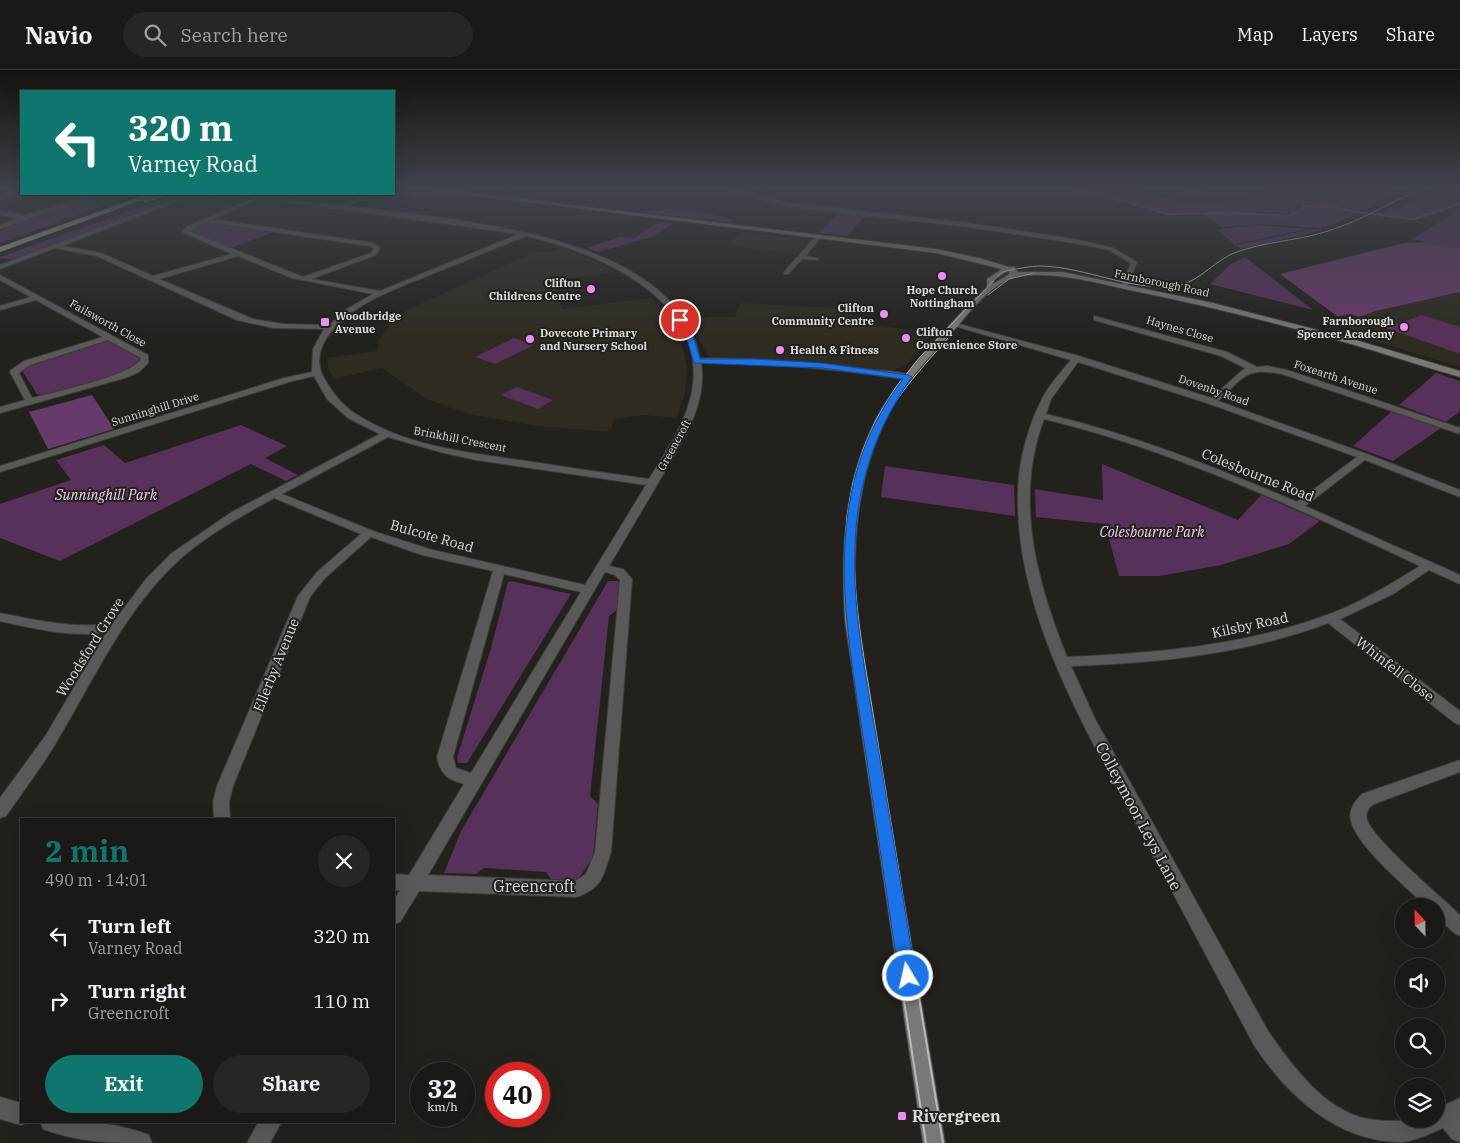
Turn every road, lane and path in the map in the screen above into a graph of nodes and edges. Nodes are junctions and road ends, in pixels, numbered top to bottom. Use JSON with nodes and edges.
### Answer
{"nodes":[{"id":1,"x":31,"y":239,"type":"edge"},
{"id":2,"x":72,"y":239,"type":"edge"},
{"id":3,"x":202,"y":239,"type":"edge"},
{"id":4,"x":337,"y":239,"type":"edge"},
{"id":5,"x":513,"y":239,"type":"edge"},
{"id":6,"x":541,"y":239,"type":"edge"},
{"id":7,"x":817,"y":239,"type":"edge"},
{"id":8,"x":844,"y":239,"type":"edge"},
{"id":9,"x":1057,"y":239,"type":"edge"},
{"id":10,"x":54,"y":246,"type":"junction"},
{"id":11,"x":0,"y":250,"type":"edge"},
{"id":12,"x":239,"y":254,"type":"junction"},
{"id":13,"x":800,"y":257,"type":"junction"},
{"id":14,"x":816,"y":259,"type":"dead end"},
{"id":15,"x":973,"y":260,"type":"junction"},
{"id":16,"x":0,"y":267,"type":"edge"},
{"id":17,"x":1009,"y":268,"type":"junction"},
{"id":18,"x":1000,"y":271,"type":"junction"},
{"id":19,"x":786,"y":273,"type":"dead end"},
{"id":20,"x":1018,"y":274,"type":"junction"},
{"id":21,"x":0,"y":276,"type":"edge"},
{"id":22,"x":153,"y":278,"type":"junction"},
{"id":23,"x":304,"y":279,"type":"junction"},
{"id":24,"x":1125,"y":285,"type":"junction"},
{"id":25,"x":990,"y":288,"type":"junction"},
{"id":26,"x":380,"y":293,"type":"junction"},
{"id":27,"x":38,"y":297,"type":"junction"},
{"id":28,"x":0,"y":308,"type":"edge"},
{"id":29,"x":1097,"y":318,"type":"dead end"},
{"id":30,"x":955,"y":325,"type":"junction"},
{"id":31,"x":330,"y":328,"type":"junction"},
{"id":32,"x":110,"y":337,"type":"junction"},
{"id":33,"x":1076,"y":358,"type":"junction"},
{"id":34,"x":697,"y":361,"type":"junction"},
{"id":35,"x":1254,"y":369,"type":"junction"},
{"id":36,"x":317,"y":373,"type":"junction"},
{"id":37,"x":1460,"y":374,"type":"edge"},
{"id":38,"x":908,"y":377,"type":"junction"},
{"id":39,"x":1213,"y":401,"type":"junction"},
{"id":40,"x":30,"y":402,"type":"junction"},
{"id":41,"x":0,"y":410,"type":"edge"},
{"id":42,"x":1040,"y":415,"type":"junction"},
{"id":43,"x":1460,"y":431,"type":"edge"},
{"id":44,"x":386,"y":434,"type":"junction"},
{"id":45,"x":1364,"y":456,"type":"junction"},
{"id":46,"x":0,"y":469,"type":"edge"},
{"id":47,"x":652,"y":483,"type":"junction"},
{"id":48,"x":274,"y":494,"type":"junction"},
{"id":49,"x":1460,"y":494,"type":"edge"},
{"id":50,"x":1298,"y":506,"type":"junction"},
{"id":51,"x":369,"y":533,"type":"junction"},
{"id":52,"x":1428,"y":565,"type":"junction"},
{"id":53,"x":602,"y":568,"type":"junction"},
{"id":54,"x":499,"y":570,"type":"junction"},
{"id":55,"x":1460,"y":580,"type":"edge"},
{"id":56,"x":588,"y":590,"type":"junction"},
{"id":57,"x":0,"y":617,"type":"edge"},
{"id":58,"x":1331,"y":620,"type":"junction"},
{"id":59,"x":116,"y":628,"type":"junction"},
{"id":60,"x":1062,"y":662,"type":"junction"},
{"id":61,"x":1460,"y":719,"type":"edge"},
{"id":62,"x":1460,"y":766,"type":"edge"},
{"id":63,"x":475,"y":780,"type":"junction"},
{"id":64,"x":6,"y":794,"type":"edge"},
{"id":65,"x":0,"y":811,"type":"edge"},
{"id":66,"x":222,"y":818,"type":"edge"},
{"id":67,"x":395,"y":882,"type":"edge"},
{"id":68,"x":413,"y":884,"type":"junction"},
{"id":69,"x":395,"y":914,"type":"edge"},
{"id":70,"x":1460,"y":927,"type":"edge"},
{"id":71,"x":0,"y":1108,"type":"edge"},
{"id":72,"x":1453,"y":1112,"type":"edge"},
{"id":73,"x":20,"y":1114,"type":"edge"},
{"id":74,"x":59,"y":1123,"type":"edge"},
{"id":75,"x":271,"y":1123,"type":"edge"},
{"id":76,"x":1460,"y":1131,"type":"edge"},
{"id":77,"x":141,"y":1143,"type":"edge"},
{"id":78,"x":258,"y":1143,"type":"edge"},
{"id":79,"x":934,"y":1143,"type":"edge"}],
"edges":[{"from":1,"to":11,"type":"highway"},
{"from":2,"to":10,"type":"street"},
{"from":3,"to":12,"type":"street"},
{"from":4,"to":23,"type":"street"},
{"from":5,"to":26,"type":"street","name":"Brinkhill Crescent"},
{"from":6,"to":34,"type":"street","name":"Greencroft"},
{"from":7,"to":13,"type":"street"},
{"from":8,"to":15,"type":"street","name":"Farnborough Road"},
{"from":9,"to":24,"type":"street"},
{"from":10,"to":16,"type":"street"},
{"from":10,"to":22,"type":"street"},
{"from":12,"to":22,"type":"street"},
{"from":12,"to":23,"type":"street"},
{"from":13,"to":14,"type":"street"},
{"from":13,"to":19,"type":"street"},
{"from":15,"to":17,"type":"street","name":"Farnborough Road"},
{"from":15,"to":18,"type":"street","name":"Farnborough Road"},
{"from":17,"to":18,"type":"street","name":"Farnborough Road"},
{"from":17,"to":20,"type":"street","name":"Farnborough Road"},
{"from":17,"to":24,"type":"street","name":"Farnborough Road"},
{"from":18,"to":20,"type":"street","name":"Farnborough Road"},
{"from":18,"to":25,"type":"street"},
{"from":20,"to":24,"type":"street","name":"Farnborough Road"},
{"from":20,"to":25,"type":"street"},
{"from":21,"to":27,"type":"street","name":"Failsworth Close"},
{"from":22,"to":31,"type":"street"},
{"from":23,"to":26,"type":"street"},
{"from":24,"to":37,"type":"street","name":"Farnborough Road"},
{"from":25,"to":30,"type":"street"},
{"from":26,"to":31,"type":"street","name":"Brinkhill Crescent"},
{"from":27,"to":28,"type":"street"},
{"from":27,"to":32,"type":"street","name":"Failsworth Close"},
{"from":29,"to":35,"type":"street","name":"Haynes Close"},
{"from":30,"to":33,"type":"street","name":"Dovenby Road"},
{"from":30,"to":38,"type":"street"},
{"from":31,"to":36,"type":"street","name":"Brinkhill Crescent"},
{"from":32,"to":40,"type":"street"},
{"from":32,"to":40,"type":"street","name":"Failsworth Close"},
{"from":33,"to":39,"type":"street","name":"Dovenby Road"},
{"from":33,"to":42,"type":"street","name":"Colleymoor Leys Lane"},
{"from":34,"to":38,"type":"street"},
{"from":34,"to":47,"type":"street","name":"Greencroft"},
{"from":35,"to":39,"type":"street"},
{"from":35,"to":43,"type":"street","name":"Foxearth Avenue"},
{"from":36,"to":44,"type":"street","name":"Brinkhill Crescent"},
{"from":36,"to":46,"type":"street","name":"Sunninghill Drive"},
{"from":38,"to":79,"type":"street"},
{"from":39,"to":45,"type":"street","name":"Dovenby Road"},
{"from":40,"to":41,"type":"street","name":"Failsworth Close"},
{"from":42,"to":50,"type":"street","name":"Colesbourne Road"},
{"from":42,"to":60,"type":"street","name":"Colleymoor Leys Lane"},
{"from":44,"to":47,"type":"street","name":"Brinkhill Crescent"},
{"from":44,"to":48,"type":"street","name":"Woodsford Grove"},
{"from":45,"to":49,"type":"street","name":"Dovenby Road"},
{"from":45,"to":50,"type":"street"},
{"from":47,"to":53,"type":"street","name":"Greencroft"},
{"from":48,"to":51,"type":"street","name":"Bulcote Road"},
{"from":48,"to":59,"type":"street","name":"Woodsford Grove"},
{"from":50,"to":52,"type":"street","name":"Colesbourne Road"},
{"from":51,"to":54,"type":"street","name":"Bulcote Road"},
{"from":51,"to":66,"type":"street","name":"Ellerby Avenue"},
{"from":52,"to":55,"type":"street","name":"Colesbourne Road"},
{"from":52,"to":58,"type":"street","name":"Kilsby Road"},
{"from":53,"to":56,"type":"street","name":"Greencroft"},
{"from":53,"to":68,"type":"street","name":"Greencroft"},
{"from":54,"to":56,"type":"street","name":"Bulcote Road"},
{"from":54,"to":63,"type":"street"},
{"from":56,"to":63,"type":"street","name":"Greencroft"},
{"from":57,"to":59,"type":"street"},
{"from":58,"to":60,"type":"street","name":"Kilsby Road"},
{"from":58,"to":61,"type":"street","name":"Whinfell Close"},
{"from":59,"to":64,"type":"street","name":"Woodsford Grove"},
{"from":60,"to":72,"type":"street","name":"Colleymoor Leys Lane"},
{"from":62,"to":70,"type":"street"},
{"from":63,"to":68,"type":"street","name":"Greencroft"},
{"from":64,"to":65,"type":"street","name":"Woodsford Grove"},
{"from":67,"to":68,"type":"street"},
{"from":68,"to":69,"type":"street","name":"Greencroft"},
{"from":71,"to":73,"type":"street"},
{"from":72,"to":76,"type":"street"},
{"from":74,"to":77,"type":"street"},
{"from":75,"to":78,"type":"street"}]}
